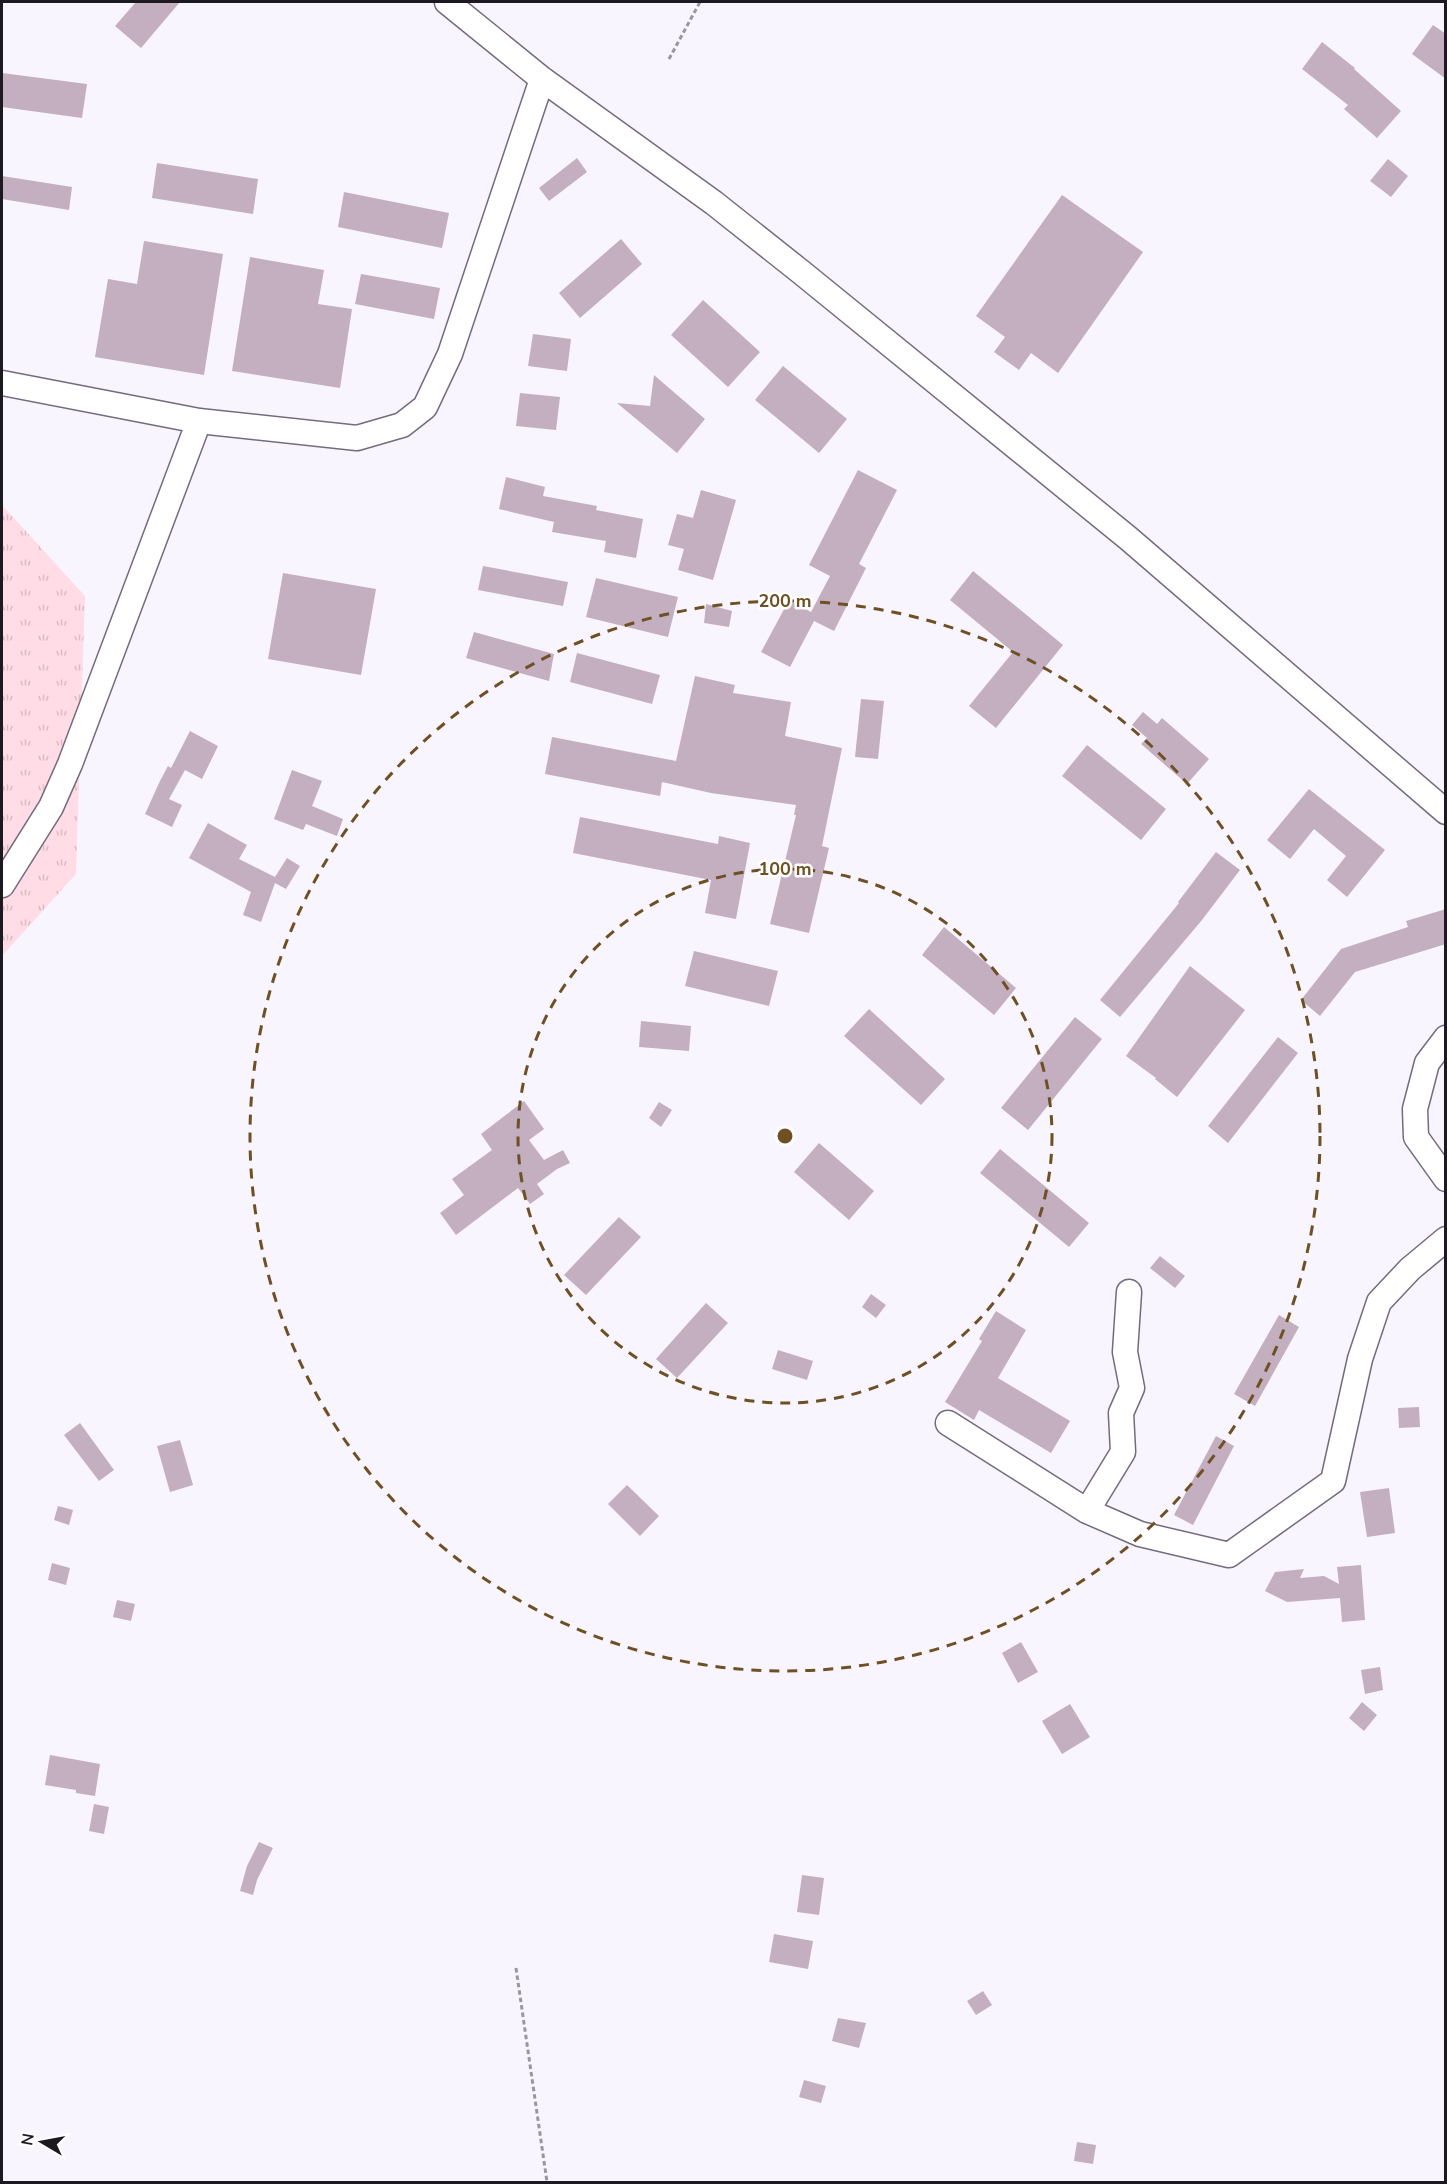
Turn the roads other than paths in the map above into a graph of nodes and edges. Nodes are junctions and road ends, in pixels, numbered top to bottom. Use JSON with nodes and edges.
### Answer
{"nodes":[{"id":1,"x":447,"y":2,"type":"edge"},
{"id":2,"x":542,"y":79,"type":"junction"},
{"id":3,"x":2,"y":383,"type":"edge"},
{"id":4,"x":199,"y":421,"type":"junction"},
{"id":5,"x":1446,"y":812,"type":"edge"},
{"id":6,"x":2,"y":885,"type":"edge"},
{"id":7,"x":1446,"y":1038,"type":"edge"},
{"id":8,"x":1446,"y":1179,"type":"edge"},
{"id":9,"x":1446,"y":1239,"type":"edge"},
{"id":10,"x":1129,"y":1292,"type":"dead end"},
{"id":11,"x":948,"y":1423,"type":"dead end"},
{"id":12,"x":1087,"y":1512,"type":"junction"}],
"edges":[{"from":1,"to":2,"type":"street"},
{"from":2,"to":4,"type":"street"},
{"from":2,"to":5,"type":"street"},
{"from":3,"to":4,"type":"street"},
{"from":4,"to":6,"type":"street"},
{"from":7,"to":8,"type":"street"},
{"from":9,"to":12,"type":"street"},
{"from":10,"to":12,"type":"street"},
{"from":11,"to":12,"type":"street"}]}
